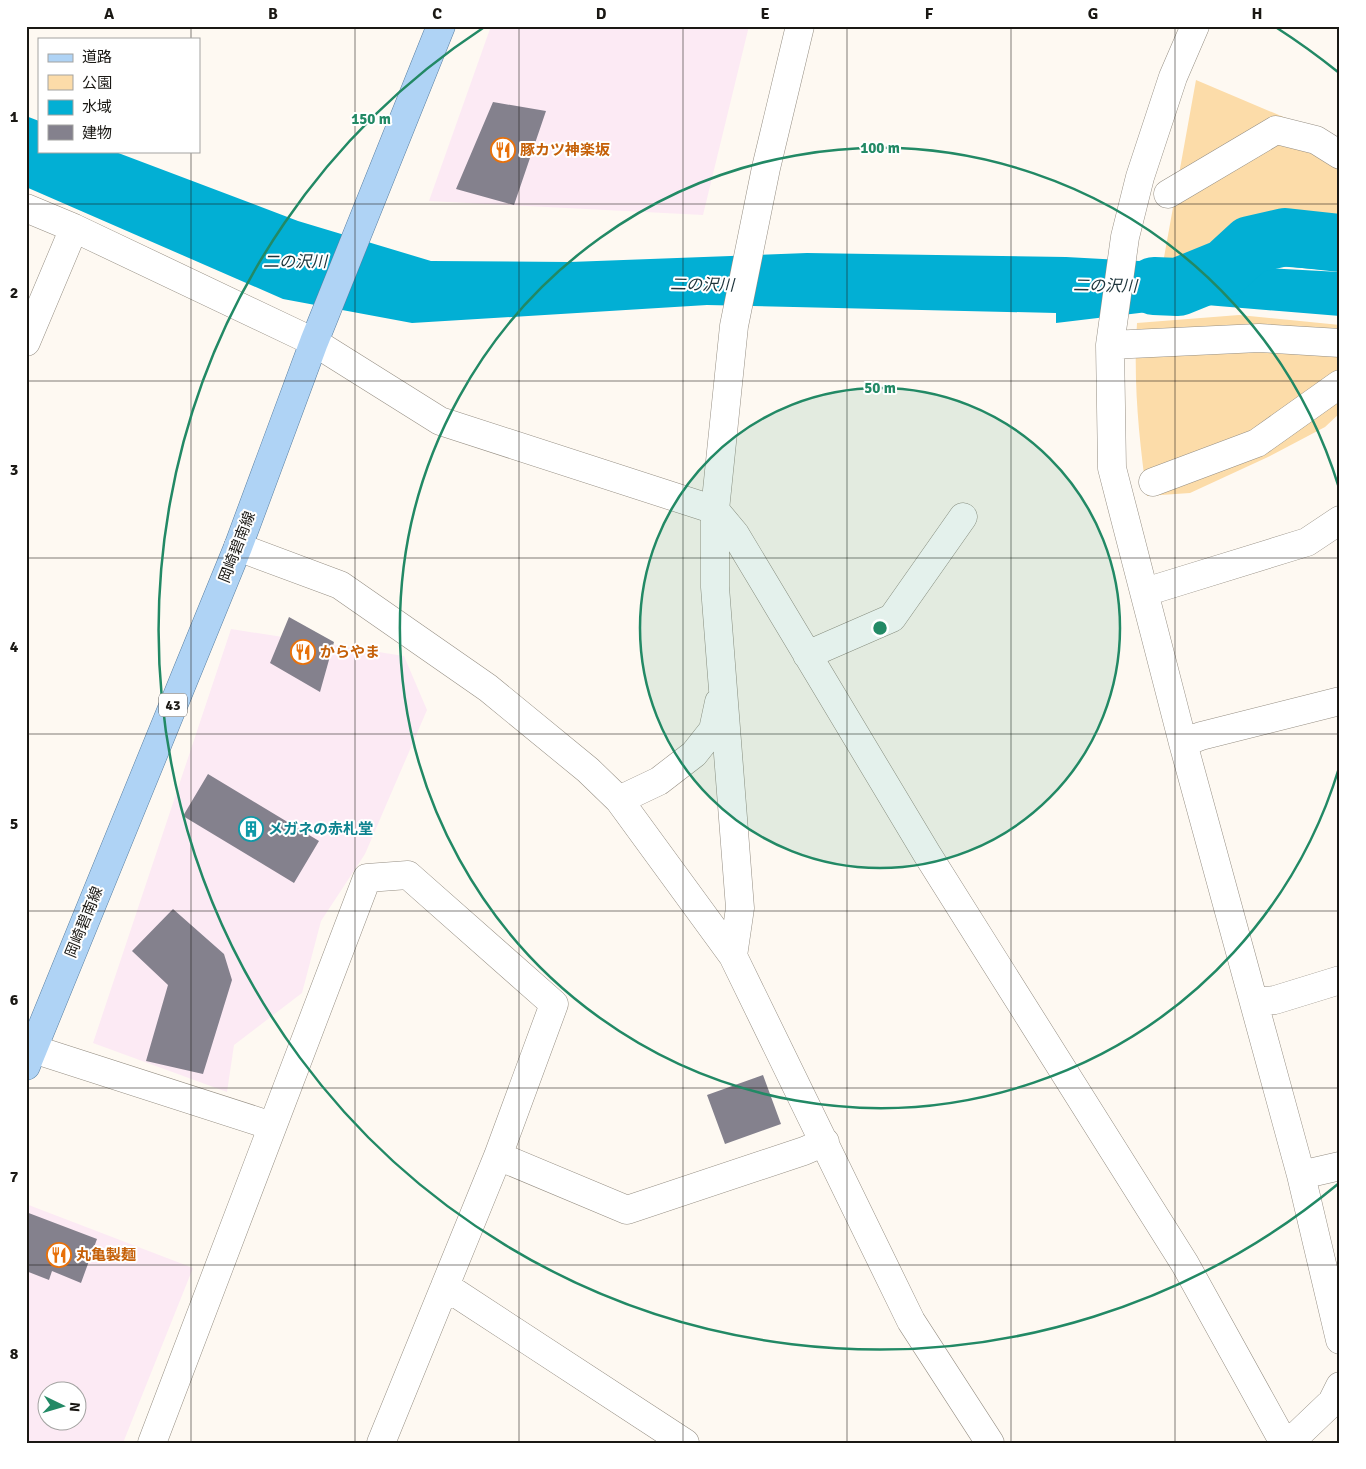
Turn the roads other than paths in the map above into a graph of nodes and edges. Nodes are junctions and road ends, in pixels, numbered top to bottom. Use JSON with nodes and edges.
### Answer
{"nodes":[{"id":1,"x":441,"y":26,"type":"edge"},
{"id":2,"x":800,"y":26,"type":"edge"},
{"id":3,"x":1195,"y":26,"type":"edge"},
{"id":4,"x":1340,"y":155,"type":"edge"},
{"id":5,"x":1168,"y":194,"type":"dead end"},
{"id":6,"x":26,"y":208,"type":"edge"},
{"id":7,"x":74,"y":228,"type":"junction"},
{"id":8,"x":1111,"y":340,"type":"junction"},
{"id":9,"x":26,"y":342,"type":"edge"},
{"id":10,"x":314,"y":342,"type":"junction"},
{"id":11,"x":1340,"y":344,"type":"edge"},
{"id":12,"x":1340,"y":384,"type":"edge"},
{"id":13,"x":1153,"y":482,"type":"dead end"},
{"id":14,"x":715,"y":510,"type":"junction"},
{"id":15,"x":962,"y":517,"type":"dead end"},
{"id":16,"x":1340,"y":520,"type":"edge"},
{"id":17,"x":238,"y":547,"type":"junction"},
{"id":18,"x":1145,"y":592,"type":"junction"},
{"id":19,"x":807,"y":655,"type":"junction"},
{"id":20,"x":723,"y":683,"type":"junction"},
{"id":21,"x":1340,"y":701,"type":"edge"},
{"id":22,"x":1183,"y":743,"type":"junction"},
{"id":23,"x":619,"y":800,"type":"junction"},
{"id":24,"x":733,"y":956,"type":"junction"},
{"id":25,"x":1340,"y":980,"type":"edge"},
{"id":26,"x":1254,"y":1002,"type":"junction"},
{"id":27,"x":30,"y":1057,"type":"edge"},
{"id":28,"x":272,"y":1126,"type":"junction"},
{"id":29,"x":825,"y":1142,"type":"junction"},
{"id":30,"x":498,"y":1156,"type":"junction"},
{"id":31,"x":1340,"y":1166,"type":"edge"},
{"id":32,"x":1301,"y":1176,"type":"junction"},
{"id":33,"x":445,"y":1286,"type":"junction"},
{"id":34,"x":1340,"y":1340,"type":"edge"},
{"id":35,"x":1340,"y":1386,"type":"edge"},
{"id":36,"x":384,"y":1441,"type":"edge"},
{"id":37,"x":152,"y":1443,"type":"edge"},
{"id":38,"x":685,"y":1443,"type":"edge"},
{"id":39,"x":990,"y":1443,"type":"edge"},
{"id":40,"x":1284,"y":1443,"type":"edge"},
{"id":41,"x":1288,"y":1443,"type":"edge"}],
"edges":[{"from":1,"to":10,"type":"main road","name":"岡崎碧南線","number":"43"},
{"from":2,"to":14,"type":"street"},
{"from":3,"to":8,"type":"street"},
{"from":4,"to":5,"type":"street"},
{"from":6,"to":7,"type":"street"},
{"from":7,"to":9,"type":"street"},
{"from":7,"to":10,"type":"street"},
{"from":8,"to":11,"type":"street"},
{"from":8,"to":18,"type":"street"},
{"from":10,"to":14,"type":"street"},
{"from":10,"to":17,"type":"main road","name":"岡崎碧南線","number":"43"},
{"from":12,"to":13,"type":"street"},
{"from":14,"to":19,"type":"street"},
{"from":14,"to":20,"type":"street"},
{"from":15,"to":19,"type":"street"},
{"from":16,"to":18,"type":"street"},
{"from":17,"to":23,"type":"street"},
{"from":17,"to":27,"type":"main road","name":"岡崎碧南線","number":"43"},
{"from":18,"to":22,"type":"street"},
{"from":19,"to":40,"type":"street"},
{"from":20,"to":23,"type":"street"},
{"from":20,"to":24,"type":"street"},
{"from":21,"to":22,"type":"street"},
{"from":22,"to":26,"type":"street"},
{"from":23,"to":24,"type":"street"},
{"from":24,"to":29,"type":"street"},
{"from":25,"to":26,"type":"street"},
{"from":26,"to":32,"type":"street"},
{"from":27,"to":28,"type":"street"},
{"from":28,"to":30,"type":"street"},
{"from":28,"to":37,"type":"street"},
{"from":29,"to":30,"type":"street"},
{"from":29,"to":39,"type":"street"},
{"from":30,"to":33,"type":"street"},
{"from":31,"to":32,"type":"street"},
{"from":32,"to":34,"type":"street"},
{"from":33,"to":36,"type":"street"},
{"from":33,"to":38,"type":"street"},
{"from":35,"to":41,"type":"street"}]}
